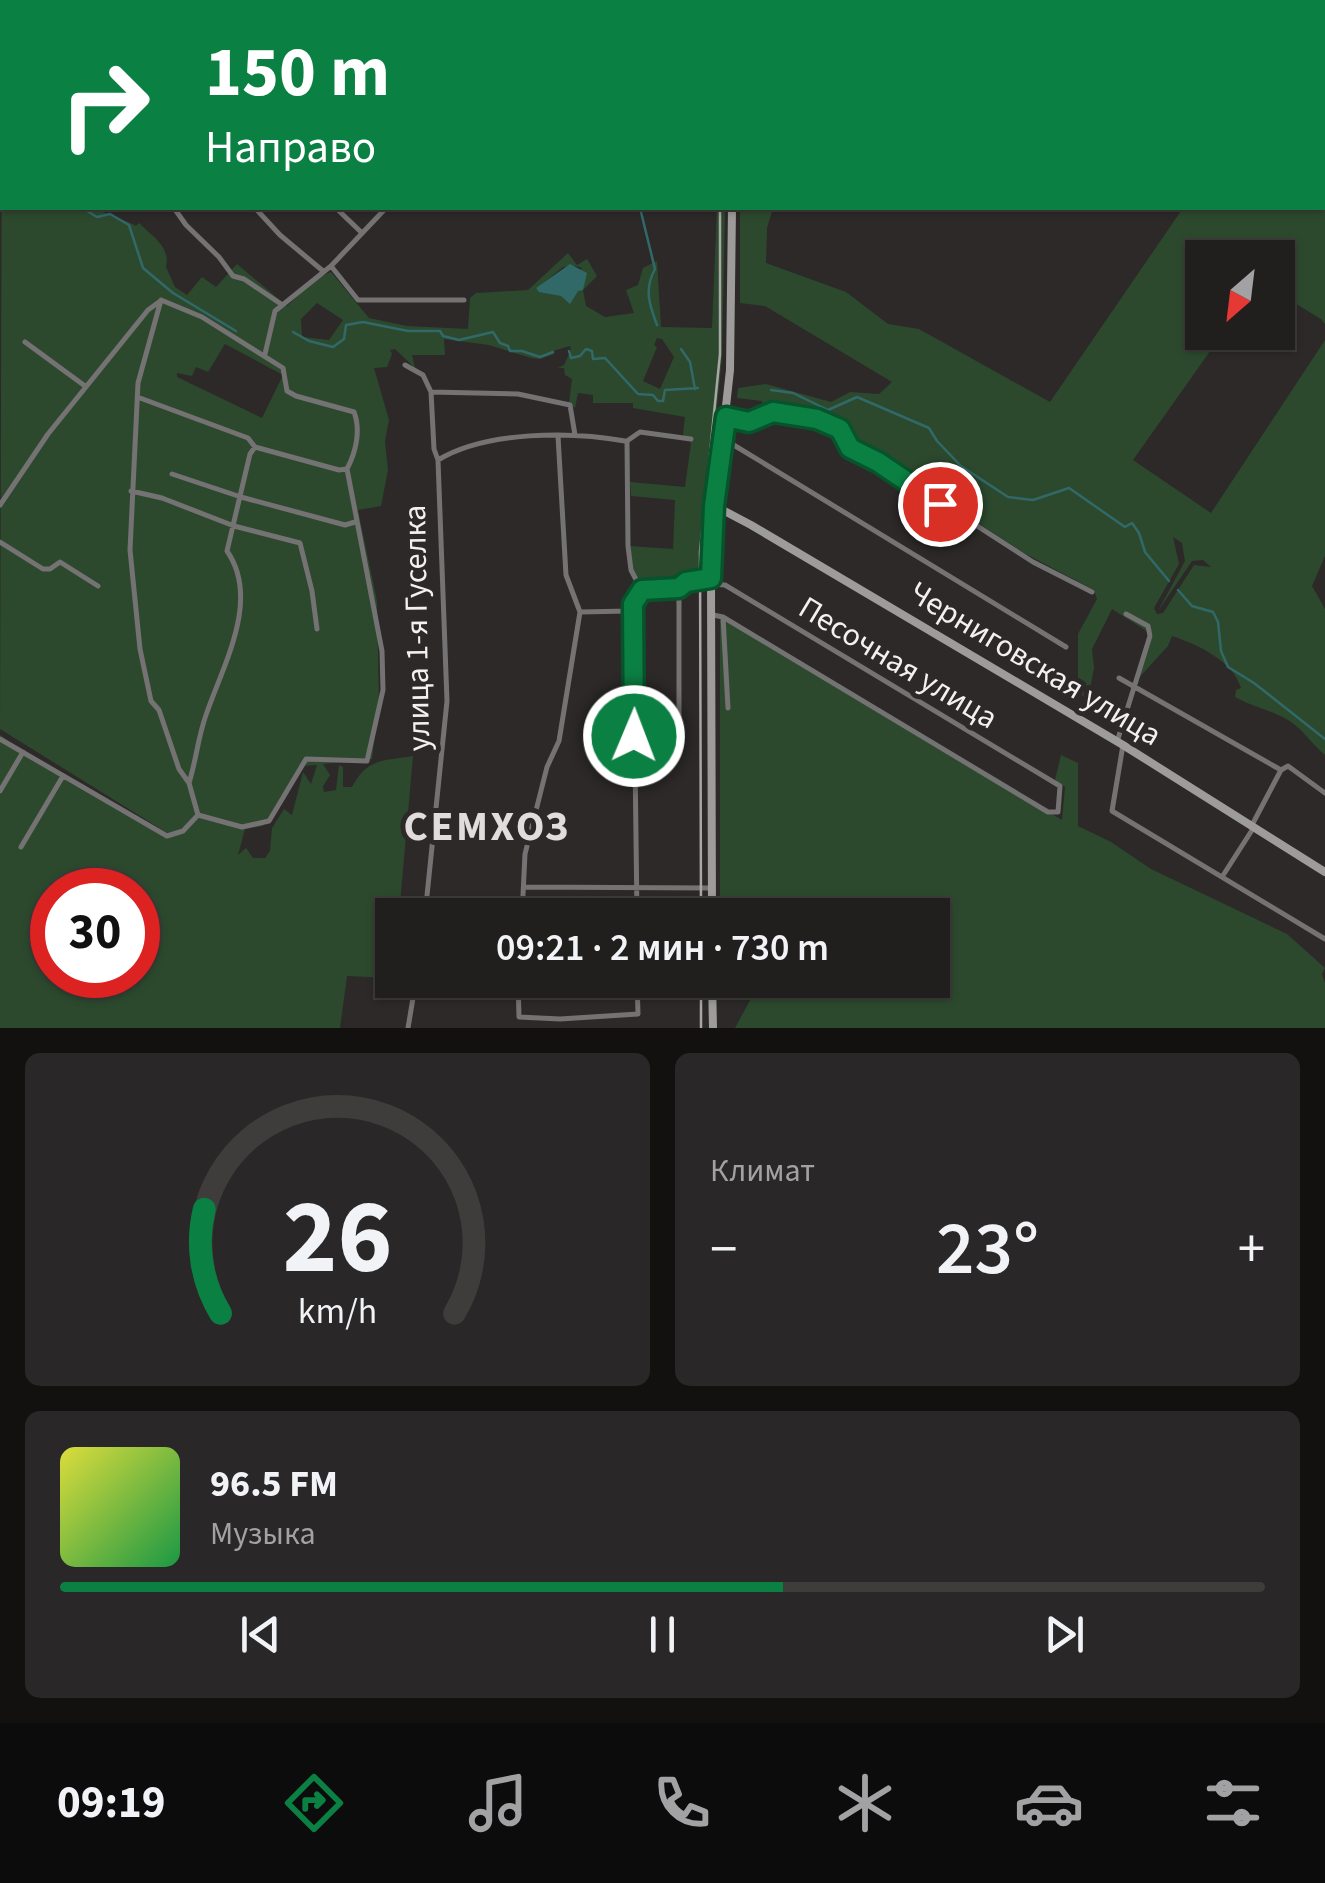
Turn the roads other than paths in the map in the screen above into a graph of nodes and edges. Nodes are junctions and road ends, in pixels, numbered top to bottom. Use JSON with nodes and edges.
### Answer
{"nodes":[{"id":1,"x":175,"y":210,"type":"edge"},
{"id":2,"x":258,"y":210,"type":"edge"},
{"id":3,"x":338,"y":210,"type":"edge"},
{"id":4,"x":384,"y":210,"type":"edge"},
{"id":5,"x":732,"y":210,"type":"edge"},
{"id":6,"x":362,"y":233,"type":"junction"},
{"id":7,"x":332,"y":266,"type":"junction"},
{"id":8,"x":323,"y":272,"type":"junction"},
{"id":9,"x":161,"y":300,"type":"junction"},
{"id":10,"x":464,"y":300,"type":"dead end"},
{"id":11,"x":282,"y":305,"type":"junction"},
{"id":12,"x":25,"y":342,"type":"dead end"},
{"id":13,"x":265,"y":354,"type":"junction"},
{"id":14,"x":405,"y":365,"type":"dead end"},
{"id":15,"x":85,"y":386,"type":"junction"},
{"id":16,"x":432,"y":392,"type":"junction"},
{"id":17,"x":139,"y":398,"type":"junction"},
{"id":18,"x":726,"y":417,"type":"junction"},
{"id":19,"x":574,"y":435,"type":"junction"},
{"id":20,"x":558,"y":436,"type":"junction"},
{"id":21,"x":692,"y":439,"type":"dead end"},
{"id":22,"x":627,"y":441,"type":"junction"},
{"id":23,"x":722,"y":442,"type":"junction"},
{"id":24,"x":256,"y":447,"type":"junction"},
{"id":25,"x":438,"y":460,"type":"junction"},
{"id":26,"x":347,"y":469,"type":"junction"},
{"id":27,"x":172,"y":474,"type":"dead end"},
{"id":28,"x":132,"y":491,"type":"junction"},
{"id":29,"x":241,"y":498,"type":"junction"},
{"id":30,"x":0,"y":505,"type":"edge"},
{"id":31,"x":714,"y":506,"type":"junction"},
{"id":32,"x":356,"y":522,"type":"junction"},
{"id":33,"x":234,"y":526,"type":"junction"},
{"id":34,"x":0,"y":542,"type":"edge"},
{"id":35,"x":711,"y":581,"type":"junction"},
{"id":36,"x":98,"y":586,"type":"dead end"},
{"id":37,"x":679,"y":588,"type":"junction"},
{"id":38,"x":642,"y":590,"type":"junction"},
{"id":39,"x":1092,"y":592,"type":"dead end"},
{"id":40,"x":633,"y":604,"type":"junction"},
{"id":41,"x":580,"y":612,"type":"junction"},
{"id":42,"x":1126,"y":614,"type":"dead end"},
{"id":43,"x":711,"y":615,"type":"junction"},
{"id":44,"x":724,"y":617,"type":"junction"},
{"id":45,"x":316,"y":629,"type":"dead end"},
{"id":46,"x":1066,"y":647,"type":"dead end"},
{"id":47,"x":1119,"y":678,"type":"dead end"},
{"id":48,"x":1133,"y":685,"type":"junction"},
{"id":49,"x":728,"y":708,"type":"dead end"},
{"id":50,"x":679,"y":732,"type":"dead end"},
{"id":51,"x":0,"y":739,"type":"edge"},
{"id":52,"x":1120,"y":744,"type":"junction"},
{"id":53,"x":23,"y":752,"type":"junction"},
{"id":54,"x":1281,"y":770,"type":"junction"},
{"id":55,"x":64,"y":776,"type":"junction"},
{"id":56,"x":189,"y":784,"type":"junction"},
{"id":57,"x":0,"y":791,"type":"edge"},
{"id":58,"x":1325,"y":793,"type":"edge"},
{"id":59,"x":198,"y":815,"type":"junction"},
{"id":60,"x":1253,"y":826,"type":"junction"},
{"id":61,"x":20,"y":847,"type":"dead end"},
{"id":62,"x":1325,"y":872,"type":"edge"},
{"id":63,"x":1222,"y":877,"type":"junction"},
{"id":64,"x":524,"y":887,"type":"junction"},
{"id":65,"x":712,"y":888,"type":"junction"},
{"id":66,"x":637,"y":890,"type":"junction"},
{"id":67,"x":428,"y":898,"type":"edge"},
{"id":68,"x":523,"y":898,"type":"edge"},
{"id":69,"x":637,"y":898,"type":"edge"},
{"id":70,"x":712,"y":898,"type":"edge"},
{"id":71,"x":1325,"y":939,"type":"edge"},
{"id":72,"x":413,"y":998,"type":"edge"},
{"id":73,"x":518,"y":998,"type":"edge"},
{"id":74,"x":638,"y":998,"type":"edge"},
{"id":75,"x":712,"y":998,"type":"edge"},
{"id":76,"x":560,"y":1018,"type":"junction"},
{"id":77,"x":408,"y":1028,"type":"edge"},
{"id":78,"x":559,"y":1028,"type":"edge"},
{"id":79,"x":712,"y":1028,"type":"edge"}],
"edges":[{"from":1,"to":11,"type":"street"},
{"from":2,"to":8,"type":"street"},
{"from":3,"to":6,"type":"street"},
{"from":4,"to":6,"type":"street"},
{"from":5,"to":18,"type":"main road"},
{"from":6,"to":7,"type":"street"},
{"from":7,"to":8,"type":"street"},
{"from":7,"to":10,"type":"street"},
{"from":8,"to":11,"type":"street"},
{"from":9,"to":13,"type":"street"},
{"from":9,"to":15,"type":"street"},
{"from":9,"to":17,"type":"street"},
{"from":11,"to":13,"type":"street"},
{"from":12,"to":15,"type":"street"},
{"from":13,"to":26,"type":"street"},
{"from":14,"to":16,"type":"street"},
{"from":15,"to":30,"type":"street"},
{"from":16,"to":19,"type":"street"},
{"from":16,"to":25,"type":"street","name":"улица 1-я Гуселка"},
{"from":17,"to":24,"type":"street"},
{"from":17,"to":28,"type":"street"},
{"from":18,"to":23,"type":"main road"},
{"from":18,"to":39,"type":"street"},
{"from":19,"to":20,"type":"street","name":"улица 1-я Гуселка"},
{"from":19,"to":22,"type":"street","name":"улица 1-я Гуселка"},
{"from":20,"to":25,"type":"street","name":"улица 1-я Гуселка"},
{"from":20,"to":41,"type":"street"},
{"from":21,"to":22,"type":"street","name":"улица 1-я Гуселка"},
{"from":22,"to":38,"type":"street"},
{"from":23,"to":31,"type":"main road"},
{"from":23,"to":46,"type":"street"},
{"from":24,"to":26,"type":"street"},
{"from":24,"to":29,"type":"street"},
{"from":25,"to":67,"type":"street","name":"улица 1-я Гуселка"},
{"from":26,"to":32,"type":"street"},
{"from":27,"to":29,"type":"street"},
{"from":28,"to":33,"type":"street"},
{"from":28,"to":56,"type":"street"},
{"from":29,"to":32,"type":"street"},
{"from":29,"to":33,"type":"street"},
{"from":31,"to":35,"type":"main road"},
{"from":31,"to":52,"type":"main road","name":"Черниговская улица"},
{"from":32,"to":59,"type":"street"},
{"from":33,"to":45,"type":"street"},
{"from":33,"to":56,"type":"street"},
{"from":34,"to":36,"type":"street"},
{"from":35,"to":37,"type":"street"},
{"from":35,"to":43,"type":"main road"},
{"from":35,"to":44,"type":"street","name":"Песочная улица"},
{"from":37,"to":38,"type":"street"},
{"from":37,"to":50,"type":"street"},
{"from":38,"to":40,"type":"street"},
{"from":40,"to":41,"type":"street"},
{"from":40,"to":66,"type":"street"},
{"from":41,"to":64,"type":"street"},
{"from":42,"to":48,"type":"street"},
{"from":43,"to":44,"type":"street"},
{"from":43,"to":65,"type":"main road"},
{"from":44,"to":49,"type":"street"},
{"from":47,"to":48,"type":"street"},
{"from":48,"to":52,"type":"street"},
{"from":48,"to":54,"type":"street"},
{"from":51,"to":53,"type":"street"},
{"from":52,"to":60,"type":"main road","name":"Черниговская улица"},
{"from":52,"to":63,"type":"street"},
{"from":53,"to":55,"type":"street"},
{"from":53,"to":57,"type":"street"},
{"from":54,"to":58,"type":"street"},
{"from":54,"to":60,"type":"street"},
{"from":55,"to":59,"type":"street"},
{"from":55,"to":61,"type":"street"},
{"from":56,"to":59,"type":"street"},
{"from":60,"to":62,"type":"main road","name":"Черниговская улица"},
{"from":60,"to":63,"type":"street"},
{"from":63,"to":71,"type":"street"},
{"from":64,"to":66,"type":"street"},
{"from":64,"to":68,"type":"street"},
{"from":65,"to":66,"type":"street"},
{"from":65,"to":70,"type":"main road"},
{"from":66,"to":69,"type":"street"},
{"from":72,"to":77,"type":"street"},
{"from":73,"to":76,"type":"street"},
{"from":74,"to":76,"type":"street"},
{"from":75,"to":79,"type":"main road"},
{"from":76,"to":78,"type":"street"}]}
